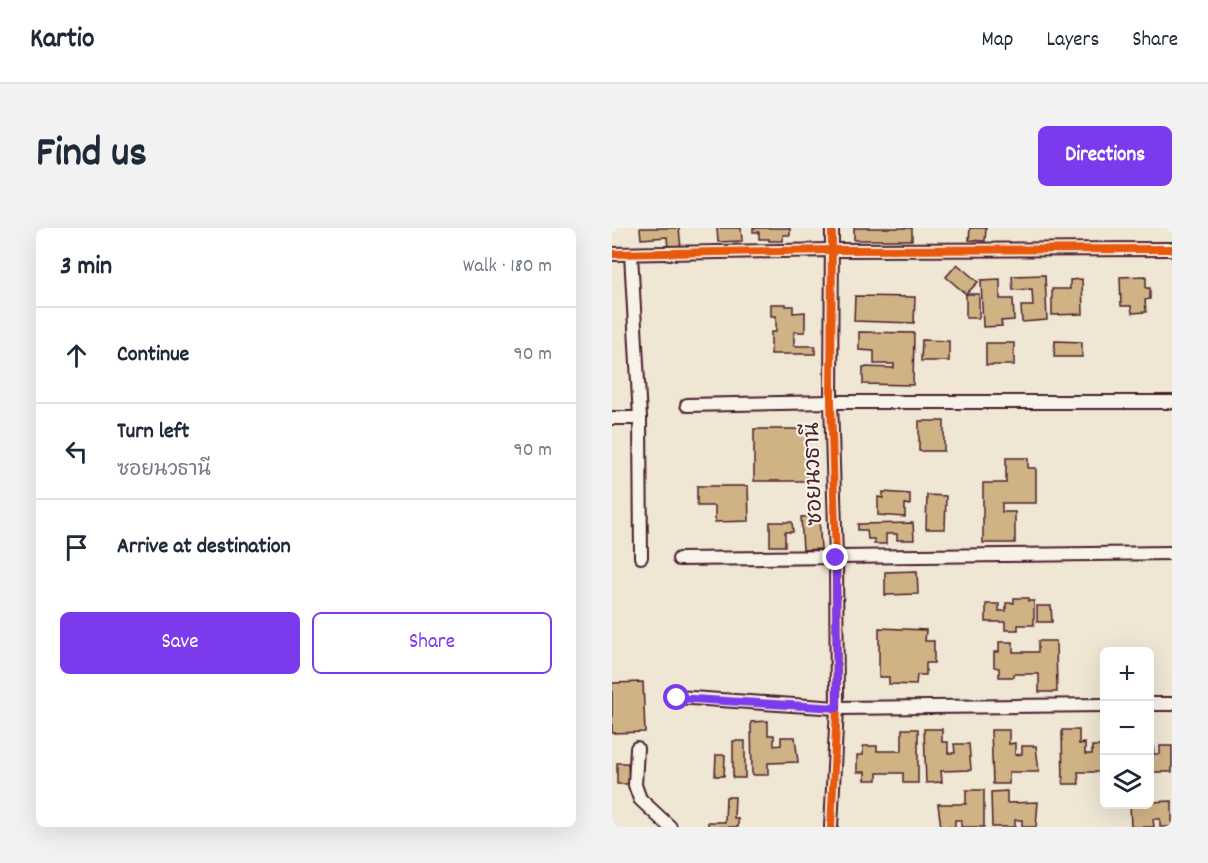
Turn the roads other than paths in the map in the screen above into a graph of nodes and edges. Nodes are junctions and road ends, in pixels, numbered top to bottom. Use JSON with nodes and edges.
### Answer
{"nodes":[{"id":1,"x":832,"y":228,"type":"edge"},
{"id":2,"x":1172,"y":249,"type":"edge"},
{"id":3,"x":831,"y":250,"type":"junction"},
{"id":4,"x":612,"y":254,"type":"edge"},
{"id":5,"x":631,"y":254,"type":"junction"},
{"id":6,"x":831,"y":402,"type":"junction"},
{"id":7,"x":1172,"y":402,"type":"edge"},
{"id":8,"x":687,"y":405,"type":"dead end"},
{"id":9,"x":612,"y":418,"type":"edge"},
{"id":10,"x":640,"y":418,"type":"junction"},
{"id":11,"x":1172,"y":553,"type":"edge"},
{"id":12,"x":641,"y":557,"type":"dead end"},
{"id":13,"x":836,"y":558,"type":"junction"},
{"id":14,"x":679,"y":559,"type":"dead end"},
{"id":15,"x":677,"y":698,"type":"dead end"},
{"id":16,"x":1154,"y":704,"type":"edge"},
{"id":17,"x":1172,"y":704,"type":"edge"},
{"id":18,"x":1100,"y":705,"type":"edge"},
{"id":19,"x":837,"y":708,"type":"junction"},
{"id":20,"x":637,"y":748,"type":"dead end"},
{"id":21,"x":670,"y":827,"type":"edge"},
{"id":22,"x":831,"y":827,"type":"edge"}],
"edges":[{"from":1,"to":3,"type":"street","name":"ซอยนวธานี"},
{"from":2,"to":3,"type":"street"},
{"from":3,"to":5,"type":"street"},
{"from":3,"to":6,"type":"street","name":"ซอยนวธานี"},
{"from":4,"to":5,"type":"street"},
{"from":5,"to":10,"type":"street"},
{"from":6,"to":7,"type":"street"},
{"from":6,"to":8,"type":"street"},
{"from":6,"to":13,"type":"street","name":"ซอยนวธานี"},
{"from":9,"to":10,"type":"street"},
{"from":10,"to":12,"type":"street"},
{"from":11,"to":13,"type":"street"},
{"from":13,"to":14,"type":"street"},
{"from":13,"to":19,"type":"street","name":"ซอยนวธานี"},
{"from":15,"to":19,"type":"street"},
{"from":16,"to":17,"type":"street"},
{"from":18,"to":19,"type":"street"},
{"from":19,"to":22,"type":"street","name":"ซอยนวธานี"},
{"from":20,"to":21,"type":"street"}]}
